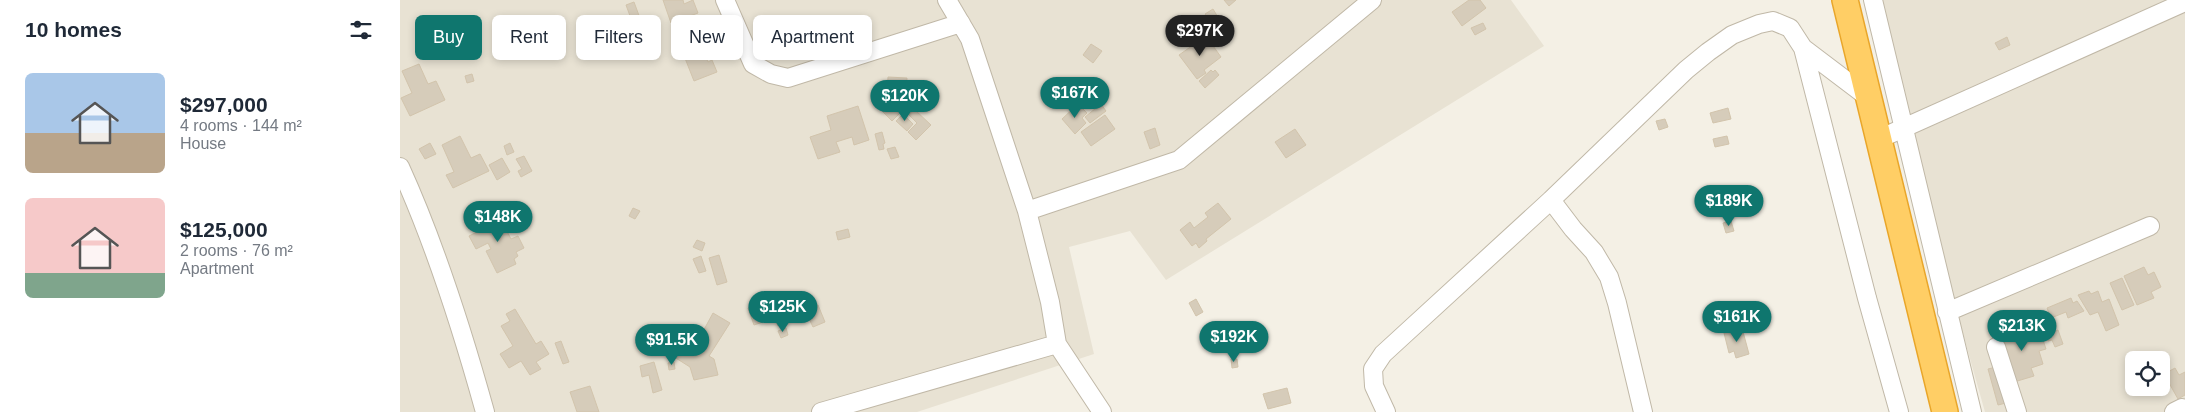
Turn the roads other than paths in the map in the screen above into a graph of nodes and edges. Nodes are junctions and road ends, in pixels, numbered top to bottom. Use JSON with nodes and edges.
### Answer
{"nodes":[{"id":1,"x":725,"y":0,"type":"edge"},
{"id":2,"x":946,"y":0,"type":"edge"},
{"id":3,"x":1372,"y":0,"type":"edge"},
{"id":4,"x":1845,"y":0,"type":"edge"},
{"id":5,"x":1873,"y":0,"type":"edge"},
{"id":6,"x":2185,"y":2,"type":"edge"},
{"id":7,"x":961,"y":23,"type":"junction"},
{"id":8,"x":1803,"y":48,"type":"junction"},
{"id":9,"x":1869,"y":98,"type":"junction"},
{"id":10,"x":1902,"y":128,"type":"junction"},
{"id":11,"x":1879,"y":139,"type":"junction"},
{"id":12,"x":400,"y":167,"type":"edge"},
{"id":13,"x":1551,"y":200,"type":"junction"},
{"id":14,"x":1027,"y":211,"type":"junction"},
{"id":15,"x":2150,"y":226,"type":"dead end"},
{"id":16,"x":1948,"y":312,"type":"junction"},
{"id":17,"x":1058,"y":344,"type":"junction"},
{"id":18,"x":1996,"y":347,"type":"dead end"},
{"id":19,"x":485,"y":412,"type":"edge"},
{"id":20,"x":821,"y":412,"type":"edge"},
{"id":21,"x":1102,"y":412,"type":"edge"},
{"id":22,"x":1386,"y":412,"type":"edge"},
{"id":23,"x":1643,"y":412,"type":"edge"},
{"id":24,"x":1899,"y":412,"type":"edge"},
{"id":25,"x":1945,"y":412,"type":"edge"},
{"id":26,"x":1972,"y":412,"type":"edge"},
{"id":27,"x":2017,"y":412,"type":"edge"}],
"edges":[{"from":1,"to":7,"type":"street"},
{"from":2,"to":7,"type":"street"},
{"from":3,"to":14,"type":"street"},
{"from":4,"to":9,"type":"highway"},
{"from":5,"to":10,"type":"street"},
{"from":6,"to":10,"type":"street"},
{"from":7,"to":14,"type":"street"},
{"from":8,"to":9,"type":"street"},
{"from":8,"to":13,"type":"street"},
{"from":8,"to":24,"type":"street"},
{"from":9,"to":11,"type":"highway"},
{"from":10,"to":11,"type":"street"},
{"from":10,"to":16,"type":"street"},
{"from":11,"to":25,"type":"highway"},
{"from":12,"to":19,"type":"street"},
{"from":13,"to":22,"type":"street"},
{"from":13,"to":23,"type":"street"},
{"from":14,"to":17,"type":"street"},
{"from":15,"to":16,"type":"street"},
{"from":16,"to":26,"type":"street"},
{"from":17,"to":20,"type":"street"},
{"from":17,"to":21,"type":"street"},
{"from":18,"to":27,"type":"street"}]}
